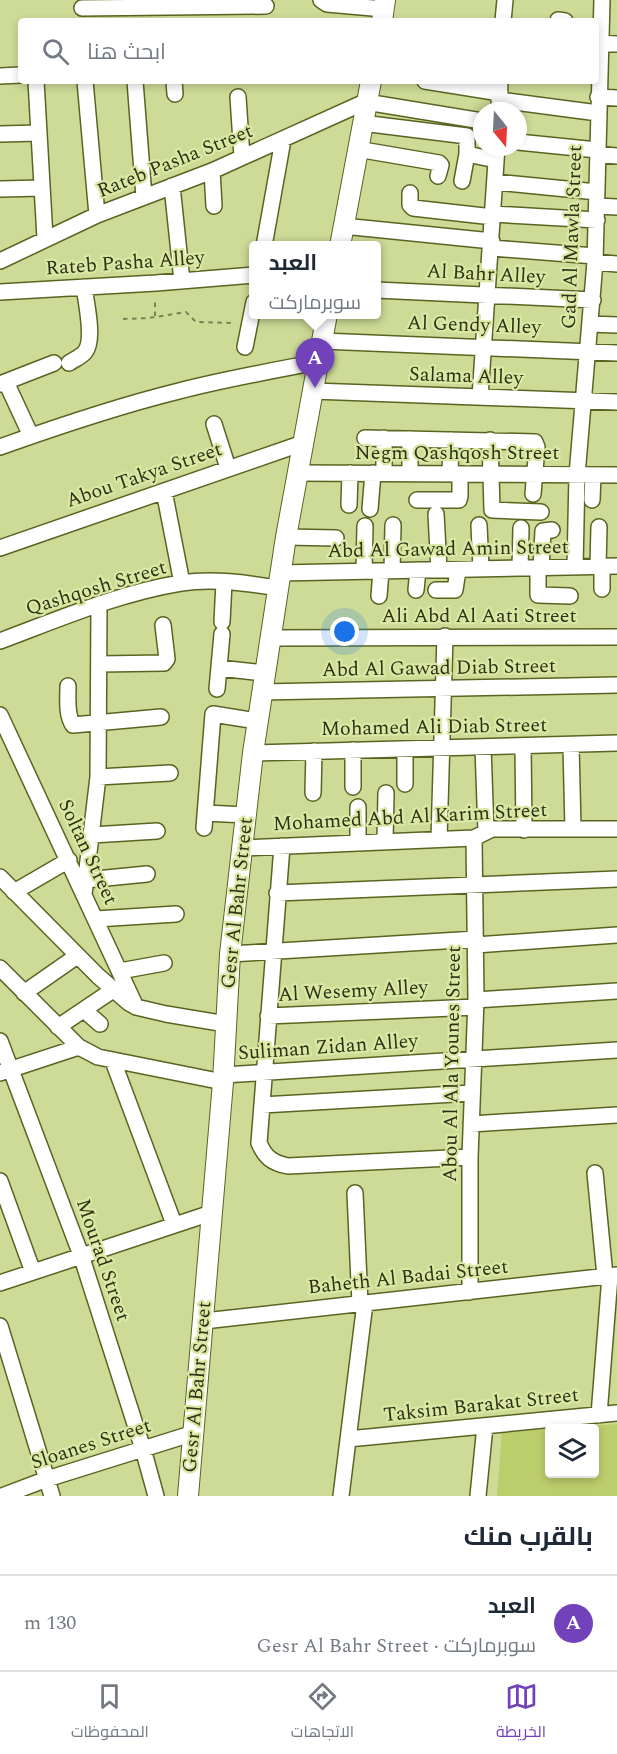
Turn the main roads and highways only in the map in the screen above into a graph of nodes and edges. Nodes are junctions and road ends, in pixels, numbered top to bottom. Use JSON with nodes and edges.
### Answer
{"nodes":[{"id":1,"x":370,"y":84,"type":"edge"},
{"id":2,"x":341,"y":236,"type":"edge"},
{"id":3,"x":326,"y":319,"type":"edge"},
{"id":4,"x":188,"y":1496,"type":"edge"}],
"edges":[{"from":1,"to":2,"type":"main road"},
{"from":3,"to":4,"type":"main road","name":"Gesr Al Bahr Street"}]}
